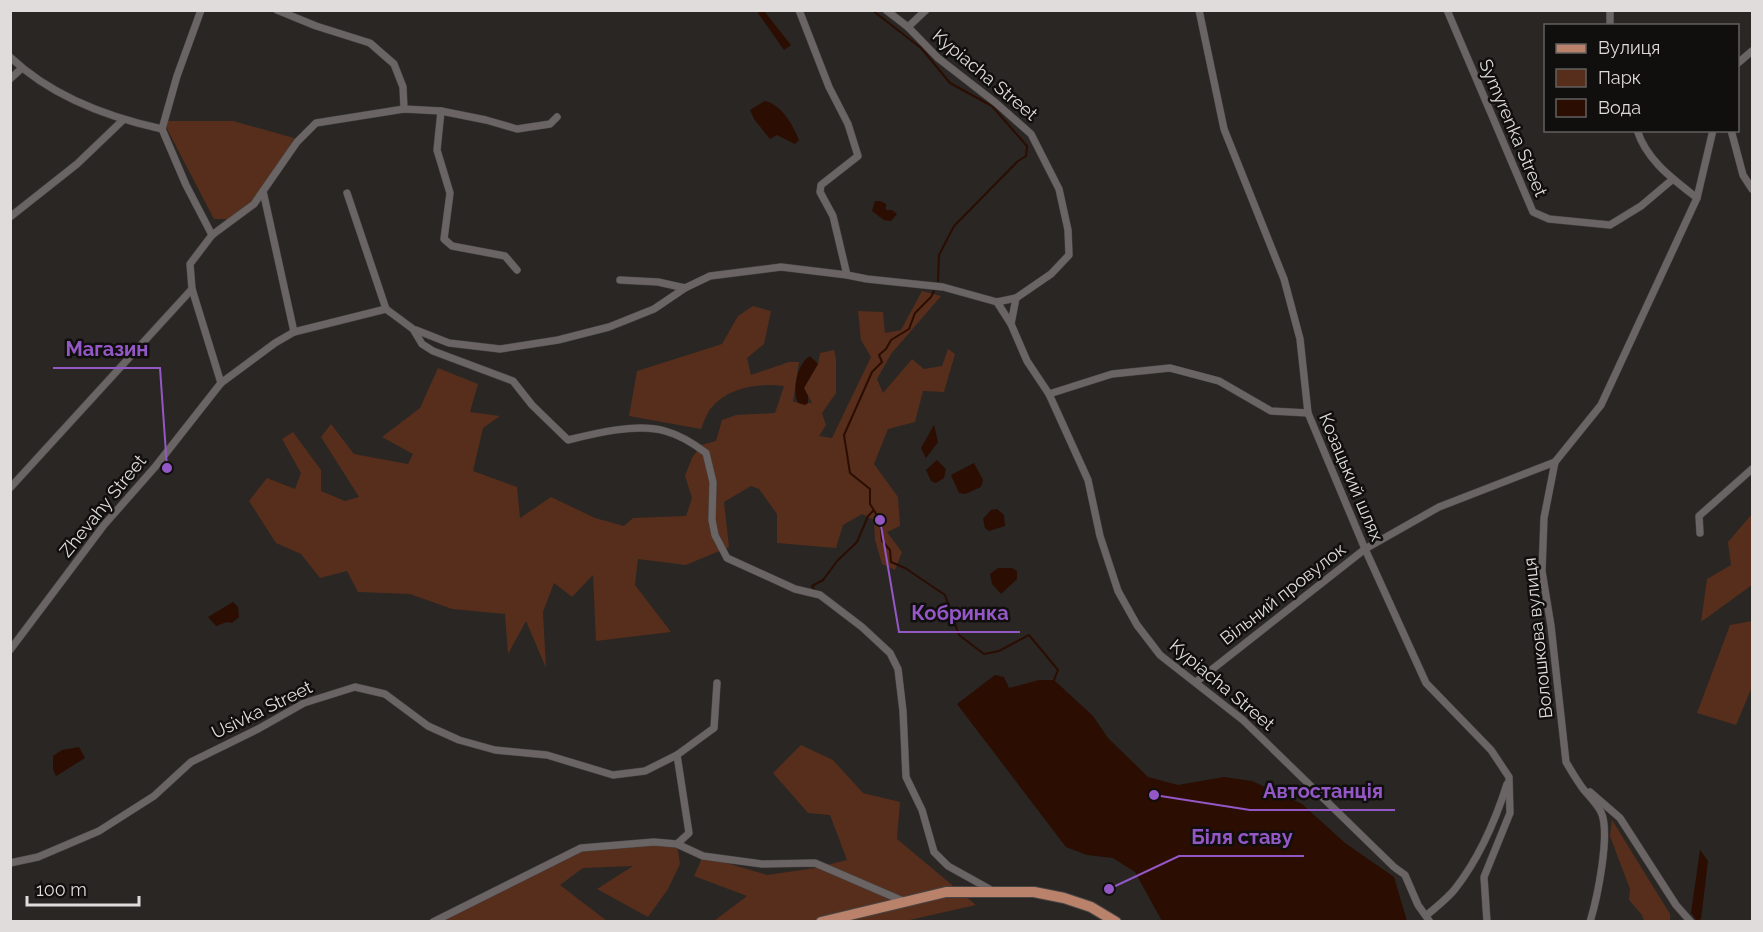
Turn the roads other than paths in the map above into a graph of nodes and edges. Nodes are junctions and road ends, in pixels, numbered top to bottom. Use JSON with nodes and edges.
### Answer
{"nodes":[{"id":1,"x":201,"y":10,"type":"edge"},
{"id":2,"x":277,"y":10,"type":"edge"},
{"id":3,"x":799,"y":10,"type":"edge"},
{"id":4,"x":886,"y":10,"type":"edge"},
{"id":5,"x":926,"y":10,"type":"edge"},
{"id":6,"x":1199,"y":10,"type":"edge"},
{"id":7,"x":1447,"y":10,"type":"edge"},
{"id":8,"x":908,"y":27,"type":"junction"},
{"id":9,"x":1752,"y":51,"type":"edge"},
{"id":10,"x":10,"y":57,"type":"edge"},
{"id":11,"x":1739,"y":61,"type":"edge"},
{"id":12,"x":22,"y":68,"type":"junction"},
{"id":13,"x":10,"y":79,"type":"edge"},
{"id":14,"x":404,"y":109,"type":"junction"},
{"id":15,"x":441,"y":111,"type":"junction"},
{"id":16,"x":557,"y":117,"type":"dead end"},
{"id":17,"x":123,"y":120,"type":"junction"},
{"id":18,"x":162,"y":129,"type":"junction"},
{"id":19,"x":1638,"y":132,"type":"edge"},
{"id":20,"x":1713,"y":132,"type":"edge"},
{"id":21,"x":1732,"y":132,"type":"edge"},
{"id":22,"x":1673,"y":179,"type":"junction"},
{"id":23,"x":1752,"y":189,"type":"edge"},
{"id":24,"x":264,"y":191,"type":"junction"},
{"id":25,"x":347,"y":193,"type":"dead end"},
{"id":26,"x":1697,"y":198,"type":"junction"},
{"id":27,"x":10,"y":217,"type":"edge"},
{"id":28,"x":212,"y":235,"type":"junction"},
{"id":29,"x":517,"y":270,"type":"dead end"},
{"id":30,"x":847,"y":275,"type":"junction"},
{"id":31,"x":620,"y":280,"type":"dead end"},
{"id":32,"x":685,"y":288,"type":"junction"},
{"id":33,"x":192,"y":289,"type":"junction"},
{"id":34,"x":1016,"y":298,"type":"junction"},
{"id":35,"x":997,"y":302,"type":"junction"},
{"id":36,"x":386,"y":309,"type":"junction"},
{"id":37,"x":1011,"y":324,"type":"junction"},
{"id":38,"x":413,"y":329,"type":"junction"},
{"id":39,"x":294,"y":332,"type":"junction"},
{"id":40,"x":221,"y":383,"type":"junction"},
{"id":41,"x":1049,"y":394,"type":"junction"},
{"id":42,"x":1308,"y":413,"type":"junction"},
{"id":43,"x":1555,"y":462,"type":"junction"},
{"id":44,"x":1752,"y":469,"type":"edge"},
{"id":45,"x":10,"y":488,"type":"edge"},
{"id":46,"x":1700,"y":533,"type":"dead end"},
{"id":47,"x":1365,"y":549,"type":"junction"},
{"id":48,"x":10,"y":650,"type":"edge"},
{"id":49,"x":1196,"y":681,"type":"junction"},
{"id":50,"x":717,"y":683,"type":"dead end"},
{"id":51,"x":677,"y":755,"type":"junction"},
{"id":52,"x":1509,"y":777,"type":"junction"},
{"id":53,"x":1578,"y":782,"type":"junction"},
{"id":54,"x":676,"y":844,"type":"junction"},
{"id":55,"x":10,"y":863,"type":"edge"},
{"id":56,"x":995,"y":892,"type":"junction"},
{"id":57,"x":905,"y":902,"type":"junction"},
{"id":58,"x":1429,"y":918,"type":"edge"},
{"id":59,"x":433,"y":921,"type":"edge"},
{"id":60,"x":821,"y":921,"type":"edge"},
{"id":61,"x":1116,"y":921,"type":"edge"},
{"id":62,"x":1487,"y":921,"type":"edge"},
{"id":63,"x":1590,"y":921,"type":"edge"},
{"id":64,"x":1691,"y":921,"type":"edge"}],
"edges":[{"from":1,"to":18,"type":"street"},
{"from":2,"to":14,"type":"street"},
{"from":3,"to":30,"type":"street"},
{"from":4,"to":8,"type":"street"},
{"from":5,"to":8,"type":"street"},
{"from":6,"to":42,"type":"street","name":"Козацький шлях"},
{"from":7,"to":22,"type":"street","name":"Symyrenka Street"},
{"from":8,"to":34,"type":"street","name":"Kypiacha Street"},
{"from":9,"to":11,"type":"street"},
{"from":10,"to":12,"type":"street"},
{"from":12,"to":13,"type":"street"},
{"from":12,"to":17,"type":"street"},
{"from":14,"to":15,"type":"street"},
{"from":14,"to":24,"type":"street"},
{"from":15,"to":16,"type":"street"},
{"from":15,"to":29,"type":"street"},
{"from":17,"to":18,"type":"street"},
{"from":17,"to":27,"type":"street"},
{"from":18,"to":28,"type":"street"},
{"from":19,"to":22,"type":"street"},
{"from":20,"to":26,"type":"street","name":"Волошкова вулиця"},
{"from":21,"to":23,"type":"street"},
{"from":22,"to":26,"type":"street"},
{"from":24,"to":28,"type":"street"},
{"from":24,"to":39,"type":"street"},
{"from":25,"to":36,"type":"street"},
{"from":26,"to":43,"type":"street","name":"Волошкова вулиця"},
{"from":28,"to":33,"type":"street"},
{"from":30,"to":32,"type":"street"},
{"from":30,"to":35,"type":"street"},
{"from":31,"to":32,"type":"street"},
{"from":32,"to":38,"type":"street"},
{"from":33,"to":40,"type":"street"},
{"from":33,"to":45,"type":"street"},
{"from":34,"to":35,"type":"street"},
{"from":34,"to":37,"type":"street"},
{"from":35,"to":37,"type":"street","name":"Kypiacha Street"},
{"from":36,"to":38,"type":"street"},
{"from":36,"to":39,"type":"street","name":"Zhevahy Street"},
{"from":37,"to":41,"type":"street","name":"Kypiacha Street"},
{"from":38,"to":56,"type":"street"},
{"from":39,"to":40,"type":"street","name":"Zhevahy Street"},
{"from":40,"to":48,"type":"street","name":"Zhevahy Street"},
{"from":41,"to":42,"type":"street"},
{"from":41,"to":49,"type":"street","name":"Kypiacha Street"},
{"from":42,"to":47,"type":"street","name":"Козацький шлях"},
{"from":43,"to":47,"type":"street","name":"Вільний провулок"},
{"from":43,"to":53,"type":"street","name":"Волошкова вулиця"},
{"from":44,"to":46,"type":"street"},
{"from":47,"to":49,"type":"street","name":"Вільний провулок"},
{"from":47,"to":52,"type":"street","name":"Козацький шлях"},
{"from":49,"to":58,"type":"street","name":"Kypiacha Street"},
{"from":50,"to":51,"type":"street","name":"Usivka Street"},
{"from":51,"to":54,"type":"street"},
{"from":51,"to":55,"type":"street","name":"Usivka Street"},
{"from":52,"to":58,"type":"street"},
{"from":52,"to":62,"type":"street"},
{"from":53,"to":63,"type":"street","name":"Волошкова вулиця"},
{"from":53,"to":64,"type":"street"},
{"from":54,"to":57,"type":"street"},
{"from":54,"to":59,"type":"street"},
{"from":56,"to":57,"type":"main road"},
{"from":56,"to":61,"type":"main road"},
{"from":57,"to":60,"type":"main road"}]}
